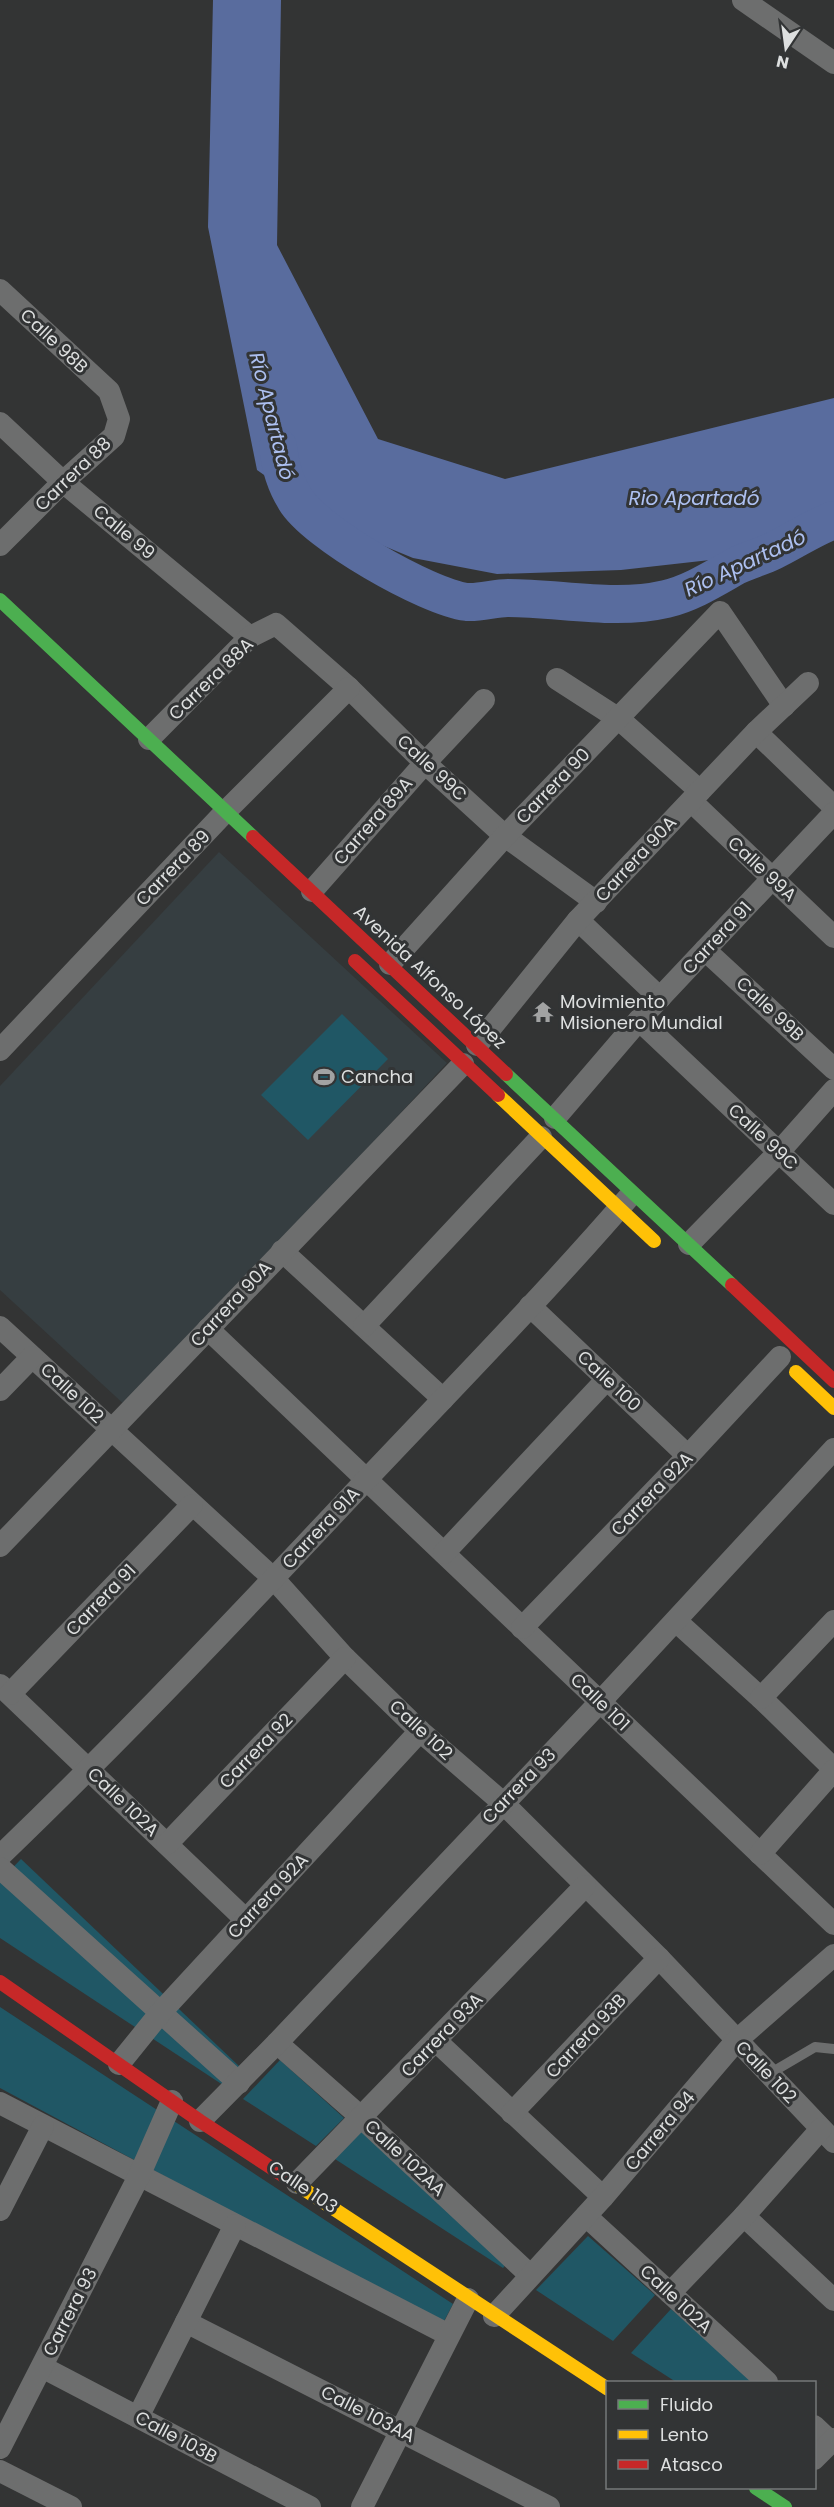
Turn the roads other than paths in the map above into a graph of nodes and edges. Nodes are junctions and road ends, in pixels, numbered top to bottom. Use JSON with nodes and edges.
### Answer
{"nodes":[{"id":1,"x":743,"y":0,"type":"edge"},
{"id":2,"x":834,"y":63,"type":"edge"},
{"id":3,"x":0,"y":290,"type":"edge"},
{"id":4,"x":109,"y":391,"type":"joint"},
{"id":5,"x":0,"y":423,"type":"edge"},
{"id":6,"x":63,"y":482,"type":"junction"},
{"id":7,"x":0,"y":545,"type":"edge"},
{"id":8,"x":0,"y":600,"type":"edge"},
{"id":9,"x":276,"y":624,"type":"joint"},
{"id":10,"x":250,"y":637,"type":"junction"},
{"id":11,"x":557,"y":679,"type":"dead end"},
{"id":12,"x":808,"y":683,"type":"dead end"},
{"id":13,"x":349,"y":688,"type":"junction"},
{"id":14,"x":484,"y":700,"type":"dead end"},
{"id":15,"x":784,"y":706,"type":"junction"},
{"id":16,"x":619,"y":719,"type":"junction"},
{"id":17,"x":756,"y":732,"type":"junction"},
{"id":18,"x":149,"y":739,"type":"junction"},
{"id":19,"x":424,"y":763,"type":"junction"},
{"id":20,"x":695,"y":796,"type":"junction"},
{"id":21,"x":834,"y":807,"type":"edge"},
{"id":22,"x":834,"y":813,"type":"edge"},
{"id":23,"x":216,"y":822,"type":"junction"},
{"id":24,"x":505,"y":836,"type":"junction"},
{"id":25,"x":772,"y":879,"type":"junction"},
{"id":26,"x":312,"y":891,"type":"junction"},
{"id":27,"x":596,"y":902,"type":"junction"},
{"id":28,"x":578,"y":920,"type":"junction"},
{"id":29,"x":834,"y":937,"type":"edge"},
{"id":30,"x":342,"y":949,"type":"dead end"},
{"id":31,"x":705,"y":950,"type":"junction"},
{"id":32,"x":390,"y":964,"type":"junction"},
{"id":33,"x":660,"y":998,"type":"junction"},
{"id":34,"x":639,"y":1020,"type":"junction"},
{"id":35,"x":477,"y":1046,"type":"junction"},
{"id":36,"x":0,"y":1050,"type":"edge"},
{"id":37,"x":463,"y":1064,"type":"junction"},
{"id":38,"x":834,"y":1069,"type":"edge"},
{"id":39,"x":834,"y":1090,"type":"edge"},
{"id":40,"x":555,"y":1119,"type":"junction"},
{"id":41,"x":541,"y":1137,"type":"junction"},
{"id":42,"x":779,"y":1152,"type":"junction"},
{"id":43,"x":626,"y":1201,"type":"junction"},
{"id":44,"x":834,"y":1204,"type":"edge"},
{"id":45,"x":689,"y":1244,"type":"junction"},
{"id":46,"x":661,"y":1248,"type":"dead end"},
{"id":47,"x":282,"y":1251,"type":"junction"},
{"id":48,"x":530,"y":1306,"type":"junction"},
{"id":49,"x":363,"y":1326,"type":"junction"},
{"id":50,"x":0,"y":1327,"type":"edge"},
{"id":51,"x":208,"y":1329,"type":"junction"},
{"id":52,"x":776,"y":1353,"type":"joint"},
{"id":53,"x":32,"y":1357,"type":"junction"},
{"id":54,"x":607,"y":1379,"type":"junction"},
{"id":55,"x":834,"y":1381,"type":"edge"},
{"id":56,"x":0,"y":1390,"type":"edge"},
{"id":57,"x":443,"y":1399,"type":"junction"},
{"id":58,"x":834,"y":1408,"type":"edge"},
{"id":59,"x":112,"y":1430,"type":"junction"},
{"id":60,"x":834,"y":1449,"type":"edge"},
{"id":61,"x":688,"y":1456,"type":"junction"},
{"id":62,"x":367,"y":1479,"type":"junction"},
{"id":63,"x":192,"y":1504,"type":"junction"},
{"id":64,"x":0,"y":1546,"type":"edge"},
{"id":65,"x":444,"y":1553,"type":"junction"},
{"id":66,"x":274,"y":1579,"type":"junction"},
{"id":67,"x":676,"y":1621,"type":"junction"},
{"id":68,"x":834,"y":1621,"type":"edge"},
{"id":69,"x":522,"y":1628,"type":"junction"},
{"id":70,"x":345,"y":1658,"type":"junction"},
{"id":71,"x":5,"y":1690,"type":"edge"},
{"id":72,"x":761,"y":1698,"type":"junction"},
{"id":73,"x":600,"y":1702,"type":"junction"},
{"id":74,"x":420,"y":1731,"type":"junction"},
{"id":75,"x":89,"y":1770,"type":"junction"},
{"id":76,"x":834,"y":1770,"type":"edge"},
{"id":77,"x":503,"y":1803,"type":"junction"},
{"id":78,"x":167,"y":1844,"type":"junction"},
{"id":79,"x":760,"y":1854,"type":"junction"},
{"id":80,"x":0,"y":1856,"type":"edge"},
{"id":81,"x":0,"y":1868,"type":"edge"},
{"id":82,"x":585,"y":1886,"type":"junction"},
{"id":83,"x":246,"y":1920,"type":"junction"},
{"id":84,"x":834,"y":1924,"type":"edge"},
{"id":85,"x":834,"y":1955,"type":"edge"},
{"id":86,"x":659,"y":1958,"type":"junction"},
{"id":87,"x":0,"y":1982,"type":"edge"},
{"id":88,"x":161,"y":2012,"type":"junction"},
{"id":89,"x":436,"y":2041,"type":"junction"},
{"id":90,"x":736,"y":2041,"type":"junction"},
{"id":91,"x":277,"y":2043,"type":"junction"},
{"id":92,"x":834,"y":2049,"type":"edge"},
{"id":93,"x":118,"y":2064,"type":"junction"},
{"id":94,"x":769,"y":2074,"type":"junction"},
{"id":95,"x":239,"y":2083,"type":"junction"},
{"id":96,"x":172,"y":2101,"type":"junction"},
{"id":97,"x":0,"y":2103,"type":"edge"},
{"id":98,"x":512,"y":2113,"type":"junction"},
{"id":99,"x":362,"y":2118,"type":"junction"},
{"id":100,"x":200,"y":2121,"type":"junction"},
{"id":101,"x":44,"y":2126,"type":"junction"},
{"id":102,"x":827,"y":2135,"type":"edge"},
{"id":103,"x":139,"y":2176,"type":"junction"},
{"id":104,"x":297,"y":2183,"type":"junction"},
{"id":105,"x":603,"y":2198,"type":"junction"},
{"id":106,"x":0,"y":2210,"type":"edge"},
{"id":107,"x":586,"y":2216,"type":"junction"},
{"id":108,"x":744,"y":2216,"type":"junction"},
{"id":109,"x":235,"y":2225,"type":"junction"},
{"id":110,"x":530,"y":2275,"type":"junction"},
{"id":111,"x":670,"y":2293,"type":"junction"},
{"id":112,"x":468,"y":2299,"type":"junction"},
{"id":113,"x":834,"y":2300,"type":"edge"},
{"id":114,"x":494,"y":2316,"type":"junction"},
{"id":115,"x":186,"y":2322,"type":"junction"},
{"id":116,"x":450,"y":2335,"type":"junction"},
{"id":117,"x":42,"y":2367,"type":"junction"},
{"id":118,"x":766,"y":2381,"type":"edge"},
{"id":119,"x":606,"y":2388,"type":"edge"},
{"id":120,"x":138,"y":2417,"type":"junction"},
{"id":121,"x":816,"y":2428,"type":"edge"},
{"id":122,"x":400,"y":2431,"type":"junction"},
{"id":123,"x":833,"y":2440,"type":"edge"},
{"id":124,"x":0,"y":2448,"type":"edge"},
{"id":125,"x":816,"y":2456,"type":"edge"},
{"id":126,"x":0,"y":2470,"type":"edge"},
{"id":127,"x":71,"y":2507,"type":"edge"},
{"id":128,"x":309,"y":2507,"type":"edge"},
{"id":129,"x":362,"y":2507,"type":"edge"},
{"id":130,"x":549,"y":2507,"type":"edge"}],
"edges":[{"from":1,"to":2,"type":"street"},
{"from":3,"to":4,"type":"street","name":"Calle 98B"},
{"from":4,"to":6,"type":"street","name":"Carrera 88"},
{"from":5,"to":6,"type":"street","name":"Calle 99"},
{"from":6,"to":7,"type":"street","name":"Carrera 88"},
{"from":6,"to":10,"type":"street","name":"Calle 99"},
{"from":8,"to":18,"type":"street","name":"Avenida Alfonso López"},
{"from":9,"to":10,"type":"street","name":"Carrera 88A"},
{"from":9,"to":13,"type":"street","name":"Calle 99C"},
{"from":10,"to":18,"type":"street","name":"Carrera 88A"},
{"from":11,"to":16,"type":"street","name":"Calle 99A"},
{"from":12,"to":15,"type":"street","name":"Carrera 90A"},
{"from":13,"to":19,"type":"street","name":"Calle 99C"},
{"from":13,"to":23,"type":"street","name":"Carrera 89"},
{"from":14,"to":19,"type":"street","name":"Carrera 89A"},
{"from":15,"to":16,"type":"street","name":"Carrera 90"},
{"from":15,"to":17,"type":"street","name":"Carrera 90A"},
{"from":16,"to":20,"type":"street","name":"Calle 99A"},
{"from":16,"to":24,"type":"street","name":"Carrera 90"},
{"from":17,"to":20,"type":"street","name":"Carrera 90A"},
{"from":17,"to":21,"type":"street"},
{"from":18,"to":23,"type":"street","name":"Avenida Alfonso López"},
{"from":19,"to":24,"type":"street","name":"Calle 99C"},
{"from":19,"to":26,"type":"street","name":"Carrera 89A"},
{"from":20,"to":25,"type":"street","name":"Calle 99A"},
{"from":20,"to":27,"type":"street","name":"Carrera 90A"},
{"from":22,"to":25,"type":"street","name":"Carrera 91"},
{"from":23,"to":26,"type":"street","name":"Avenida Alfonso López"},
{"from":23,"to":36,"type":"street","name":"Carrera 89"},
{"from":24,"to":27,"type":"street","name":"Calle 99C"},
{"from":24,"to":32,"type":"street","name":"Carrera 90"},
{"from":25,"to":29,"type":"street","name":"Calle 99A"},
{"from":25,"to":31,"type":"street","name":"Carrera 91"},
{"from":26,"to":32,"type":"street","name":"Avenida Alfonso López"},
{"from":27,"to":28,"type":"street","name":"Carrera 90A"},
{"from":28,"to":33,"type":"street"},
{"from":28,"to":35,"type":"street","name":"Carrera 90A"},
{"from":30,"to":37,"type":"street","name":"Avenida Alfonso López"},
{"from":31,"to":33,"type":"street","name":"Carrera 91"},
{"from":31,"to":38,"type":"street","name":"Calle 99B"},
{"from":32,"to":35,"type":"street","name":"Avenida Alfonso López"},
{"from":33,"to":34,"type":"street","name":"Carrera 91"},
{"from":34,"to":40,"type":"street","name":"Carrera 91"},
{"from":34,"to":42,"type":"street","name":"Calle 99C"},
{"from":35,"to":40,"type":"street","name":"Avenida Alfonso López"},
{"from":37,"to":41,"type":"street","name":"Avenida Alfonso López"},
{"from":37,"to":47,"type":"street","name":"Carrera 90A"},
{"from":39,"to":42,"type":"street"},
{"from":40,"to":43,"type":"street","name":"Avenida Alfonso López"},
{"from":41,"to":43,"type":"street","name":"Avenida Alfonso López"},
{"from":41,"to":49,"type":"street"},
{"from":42,"to":44,"type":"street","name":"Calle 99C"},
{"from":42,"to":45,"type":"street"},
{"from":43,"to":45,"type":"street","name":"Avenida Alfonso López"},
{"from":43,"to":46,"type":"street","name":"Avenida Alfonso López"},
{"from":43,"to":48,"type":"street","name":"Carrera 91A"},
{"from":45,"to":55,"type":"street","name":"Avenida Alfonso López"},
{"from":47,"to":49,"type":"street"},
{"from":47,"to":51,"type":"street","name":"Carrera 90A"},
{"from":48,"to":54,"type":"street","name":"Calle 100"},
{"from":48,"to":57,"type":"street","name":"Carrera 91A"},
{"from":49,"to":57,"type":"street"},
{"from":50,"to":53,"type":"street","name":"Calle 102"},
{"from":51,"to":59,"type":"street","name":"Carrera 90A"},
{"from":51,"to":62,"type":"street","name":"Calle 101"},
{"from":52,"to":58,"type":"street"},
{"from":52,"to":61,"type":"street","name":"Carrera 92A"},
{"from":53,"to":56,"type":"street"},
{"from":53,"to":59,"type":"street","name":"Calle 102"},
{"from":54,"to":61,"type":"street","name":"Calle 100"},
{"from":54,"to":65,"type":"street"},
{"from":57,"to":62,"type":"street","name":"Carrera 91A"},
{"from":59,"to":63,"type":"street","name":"Calle 102"},
{"from":59,"to":64,"type":"street","name":"Carrera 90A"},
{"from":60,"to":67,"type":"street","name":"Carrera 93"},
{"from":61,"to":69,"type":"street","name":"Carrera 92A"},
{"from":62,"to":65,"type":"street","name":"Calle 101"},
{"from":62,"to":66,"type":"street","name":"Carrera 91A"},
{"from":63,"to":66,"type":"street","name":"Calle 102"},
{"from":63,"to":71,"type":"street","name":"Carrera 91"},
{"from":65,"to":69,"type":"street","name":"Calle 101"},
{"from":66,"to":70,"type":"street","name":"Calle 102"},
{"from":66,"to":75,"type":"street","name":"Carrera 91A"},
{"from":67,"to":72,"type":"street"},
{"from":67,"to":73,"type":"street","name":"Carrera 93"},
{"from":68,"to":72,"type":"street"},
{"from":69,"to":73,"type":"street","name":"Calle 101"},
{"from":70,"to":74,"type":"street","name":"Calle 102"},
{"from":70,"to":78,"type":"street","name":"Carrera 92"},
{"from":71,"to":75,"type":"street","name":"Calle 102A"},
{"from":72,"to":76,"type":"street"},
{"from":73,"to":77,"type":"street","name":"Carrera 93"},
{"from":73,"to":79,"type":"street","name":"Calle 101"},
{"from":74,"to":77,"type":"street","name":"Calle 102"},
{"from":74,"to":83,"type":"street","name":"Carrera 92A"},
{"from":75,"to":78,"type":"street","name":"Calle 102A"},
{"from":75,"to":80,"type":"street","name":"Carrera 91A"},
{"from":76,"to":79,"type":"street"},
{"from":77,"to":82,"type":"street","name":"Calle 102"},
{"from":77,"to":91,"type":"street","name":"Carrera 93"},
{"from":78,"to":83,"type":"street","name":"Calle 102A"},
{"from":79,"to":84,"type":"street","name":"Calle 101"},
{"from":81,"to":88,"type":"street"},
{"from":82,"to":86,"type":"street","name":"Calle 102"},
{"from":82,"to":89,"type":"street","name":"Carrera 93A"},
{"from":83,"to":88,"type":"street","name":"Carrera 92A"},
{"from":85,"to":90,"type":"street","name":"Carrera 94"},
{"from":86,"to":90,"type":"street","name":"Calle 102"},
{"from":86,"to":98,"type":"street","name":"Carrera 93B"},
{"from":87,"to":93,"type":"street","name":"Calle 103"},
{"from":88,"to":93,"type":"street","name":"Carrera 92A"},
{"from":88,"to":95,"type":"street"},
{"from":89,"to":98,"type":"street"},
{"from":89,"to":99,"type":"street","name":"Carrera 93A"},
{"from":90,"to":94,"type":"street","name":"Calle 102"},
{"from":90,"to":105,"type":"street","name":"Carrera 94"},
{"from":91,"to":95,"type":"street","name":"Carrera 93"},
{"from":91,"to":99,"type":"street","name":"Calle 102AA"},
{"from":92,"to":94,"type":"lane"},
{"from":93,"to":96,"type":"street","name":"Calle 103"},
{"from":94,"to":102,"type":"street","name":"Calle 102"},
{"from":95,"to":100,"type":"street","name":"Carrera 93"},
{"from":96,"to":100,"type":"street","name":"Calle 103"},
{"from":96,"to":103,"type":"street","name":"Carrera 93"},
{"from":97,"to":101,"type":"street"},
{"from":98,"to":105,"type":"street"},
{"from":99,"to":104,"type":"street","name":"Carrera 93A"},
{"from":99,"to":110,"type":"street","name":"Calle 102AA"},
{"from":100,"to":104,"type":"street","name":"Calle 103"},
{"from":101,"to":103,"type":"street"},
{"from":101,"to":106,"type":"street"},
{"from":102,"to":108,"type":"street"},
{"from":103,"to":109,"type":"street"},
{"from":103,"to":117,"type":"street","name":"Carrera 93"},
{"from":104,"to":112,"type":"street","name":"Calle 103"},
{"from":105,"to":107,"type":"street","name":"Carrera 94"},
{"from":107,"to":110,"type":"street","name":"Carrera 94"},
{"from":107,"to":111,"type":"street","name":"Calle 102A"},
{"from":108,"to":111,"type":"street"},
{"from":108,"to":113,"type":"street"},
{"from":109,"to":115,"type":"street"},
{"from":109,"to":116,"type":"street"},
{"from":110,"to":114,"type":"street","name":"Carrera 94"},
{"from":111,"to":118,"type":"street","name":"Calle 102A"},
{"from":112,"to":114,"type":"street","name":"Calle 103"},
{"from":112,"to":116,"type":"street"},
{"from":114,"to":119,"type":"street","name":"Calle 103"},
{"from":115,"to":120,"type":"street"},
{"from":115,"to":122,"type":"street","name":"Calle 103AA"},
{"from":116,"to":122,"type":"street"},
{"from":117,"to":120,"type":"street","name":"Calle 103B"},
{"from":117,"to":124,"type":"street","name":"Carrera 93"},
{"from":120,"to":128,"type":"street","name":"Calle 103B"},
{"from":121,"to":123,"type":"street"},
{"from":122,"to":129,"type":"street"},
{"from":122,"to":130,"type":"street","name":"Calle 103AA"},
{"from":123,"to":125,"type":"street"},
{"from":126,"to":127,"type":"street"}]}
